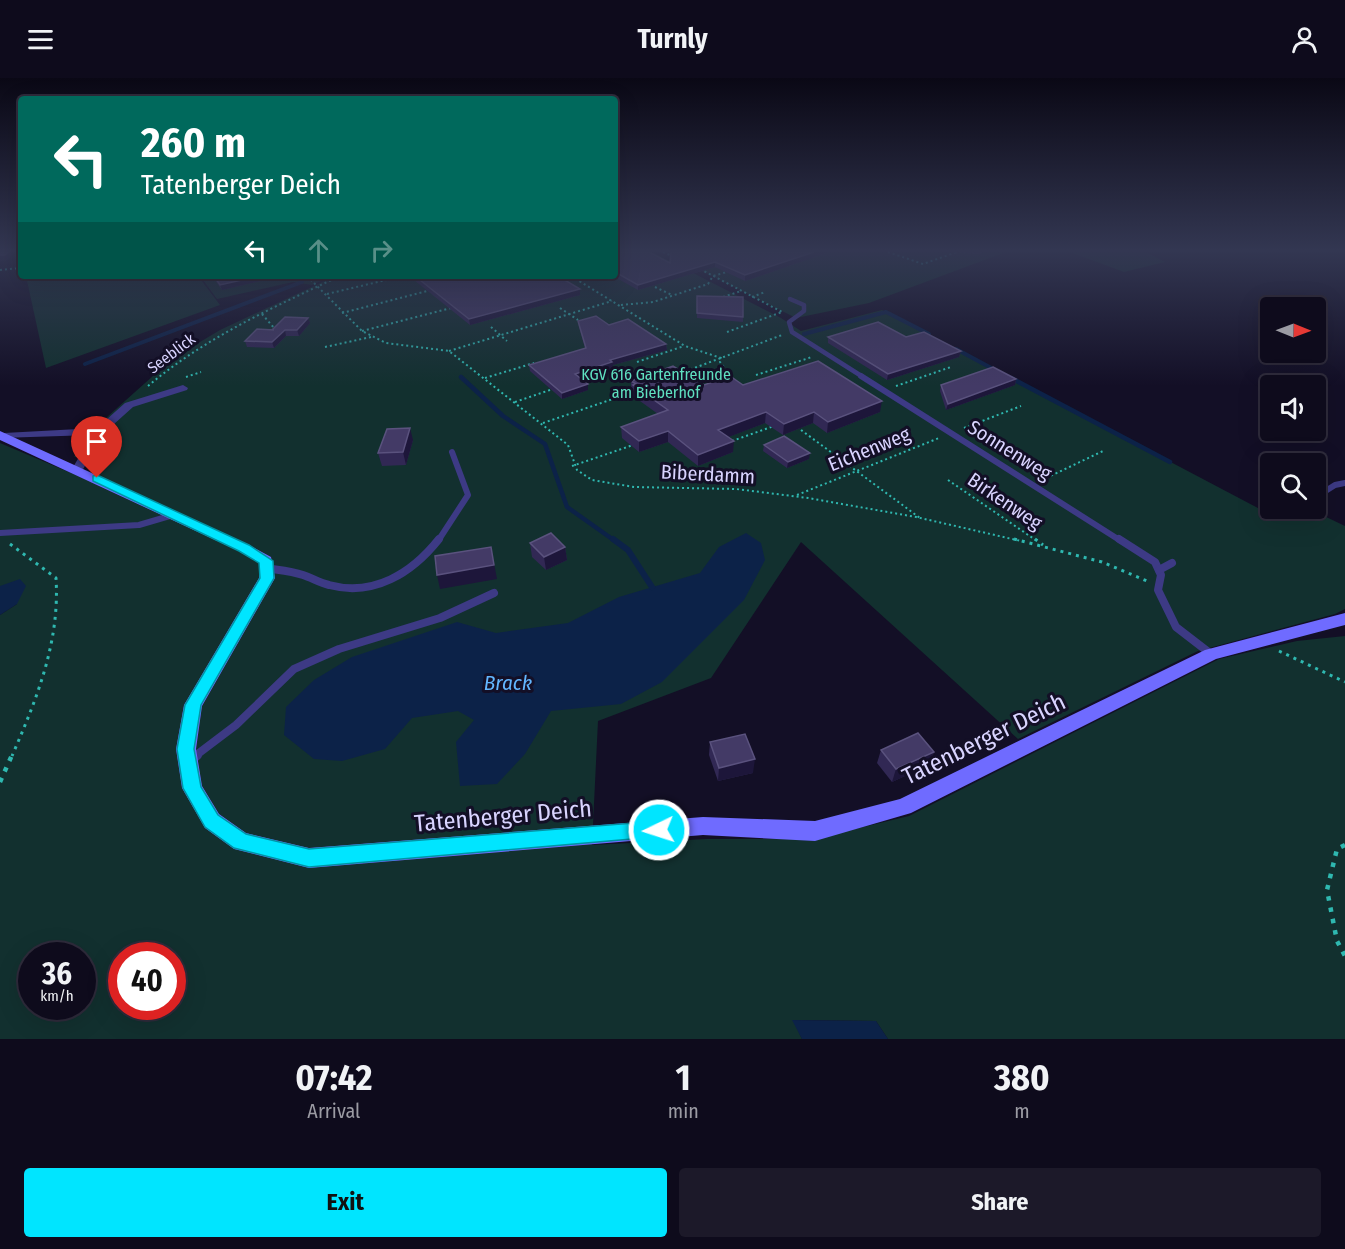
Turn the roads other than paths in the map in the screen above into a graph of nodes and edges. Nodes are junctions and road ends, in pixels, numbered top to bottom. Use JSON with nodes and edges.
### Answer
{"nodes":[{"id":1,"x":790,"y":299,"type":"dead end"},
{"id":2,"x":147,"y":387,"type":"road end"},
{"id":3,"x":183,"y":388,"type":"dead end"},
{"id":4,"x":129,"y":405,"type":"junction"},
{"id":5,"x":100,"y":431,"type":"junction"},
{"id":6,"x":2,"y":435,"type":"edge"},
{"id":7,"x":452,"y":452,"type":"dead end"},
{"id":8,"x":78,"y":469,"type":"junction"},
{"id":9,"x":1345,"y":483,"type":"edge"},
{"id":10,"x":1326,"y":491,"type":"edge"},
{"id":11,"x":173,"y":515,"type":"junction"},
{"id":12,"x":0,"y":533,"type":"edge"},
{"id":13,"x":1172,"y":563,"type":"dead end"},
{"id":14,"x":266,"y":568,"type":"junction"},
{"id":15,"x":1159,"y":570,"type":"junction"},
{"id":16,"x":494,"y":592,"type":"dead end"},
{"id":17,"x":1345,"y":619,"type":"edge"},
{"id":18,"x":1211,"y":654,"type":"junction"},
{"id":19,"x":188,"y":761,"type":"junction"}],
"edges":[{"from":1,"to":15,"type":"lane","name":"Sonnenweg"},
{"from":2,"to":4,"type":"street"},
{"from":3,"to":4,"type":"street"},
{"from":4,"to":5,"type":"street"},
{"from":5,"to":6,"type":"street"},
{"from":5,"to":8,"type":"street"},
{"from":6,"to":8,"type":"street"},
{"from":7,"to":14,"type":"lane"},
{"from":8,"to":11,"type":"street"},
{"from":9,"to":10,"type":"lane"},
{"from":11,"to":12,"type":"lane"},
{"from":11,"to":14,"type":"street"},
{"from":13,"to":15,"type":"lane"},
{"from":14,"to":19,"type":"street","name":"Tatenberger Deich"},
{"from":15,"to":18,"type":"lane"},
{"from":16,"to":19,"type":"lane"},
{"from":17,"to":18,"type":"street","name":"Tatenberger Deich"},
{"from":18,"to":19,"type":"street","name":"Tatenberger Deich"}]}
